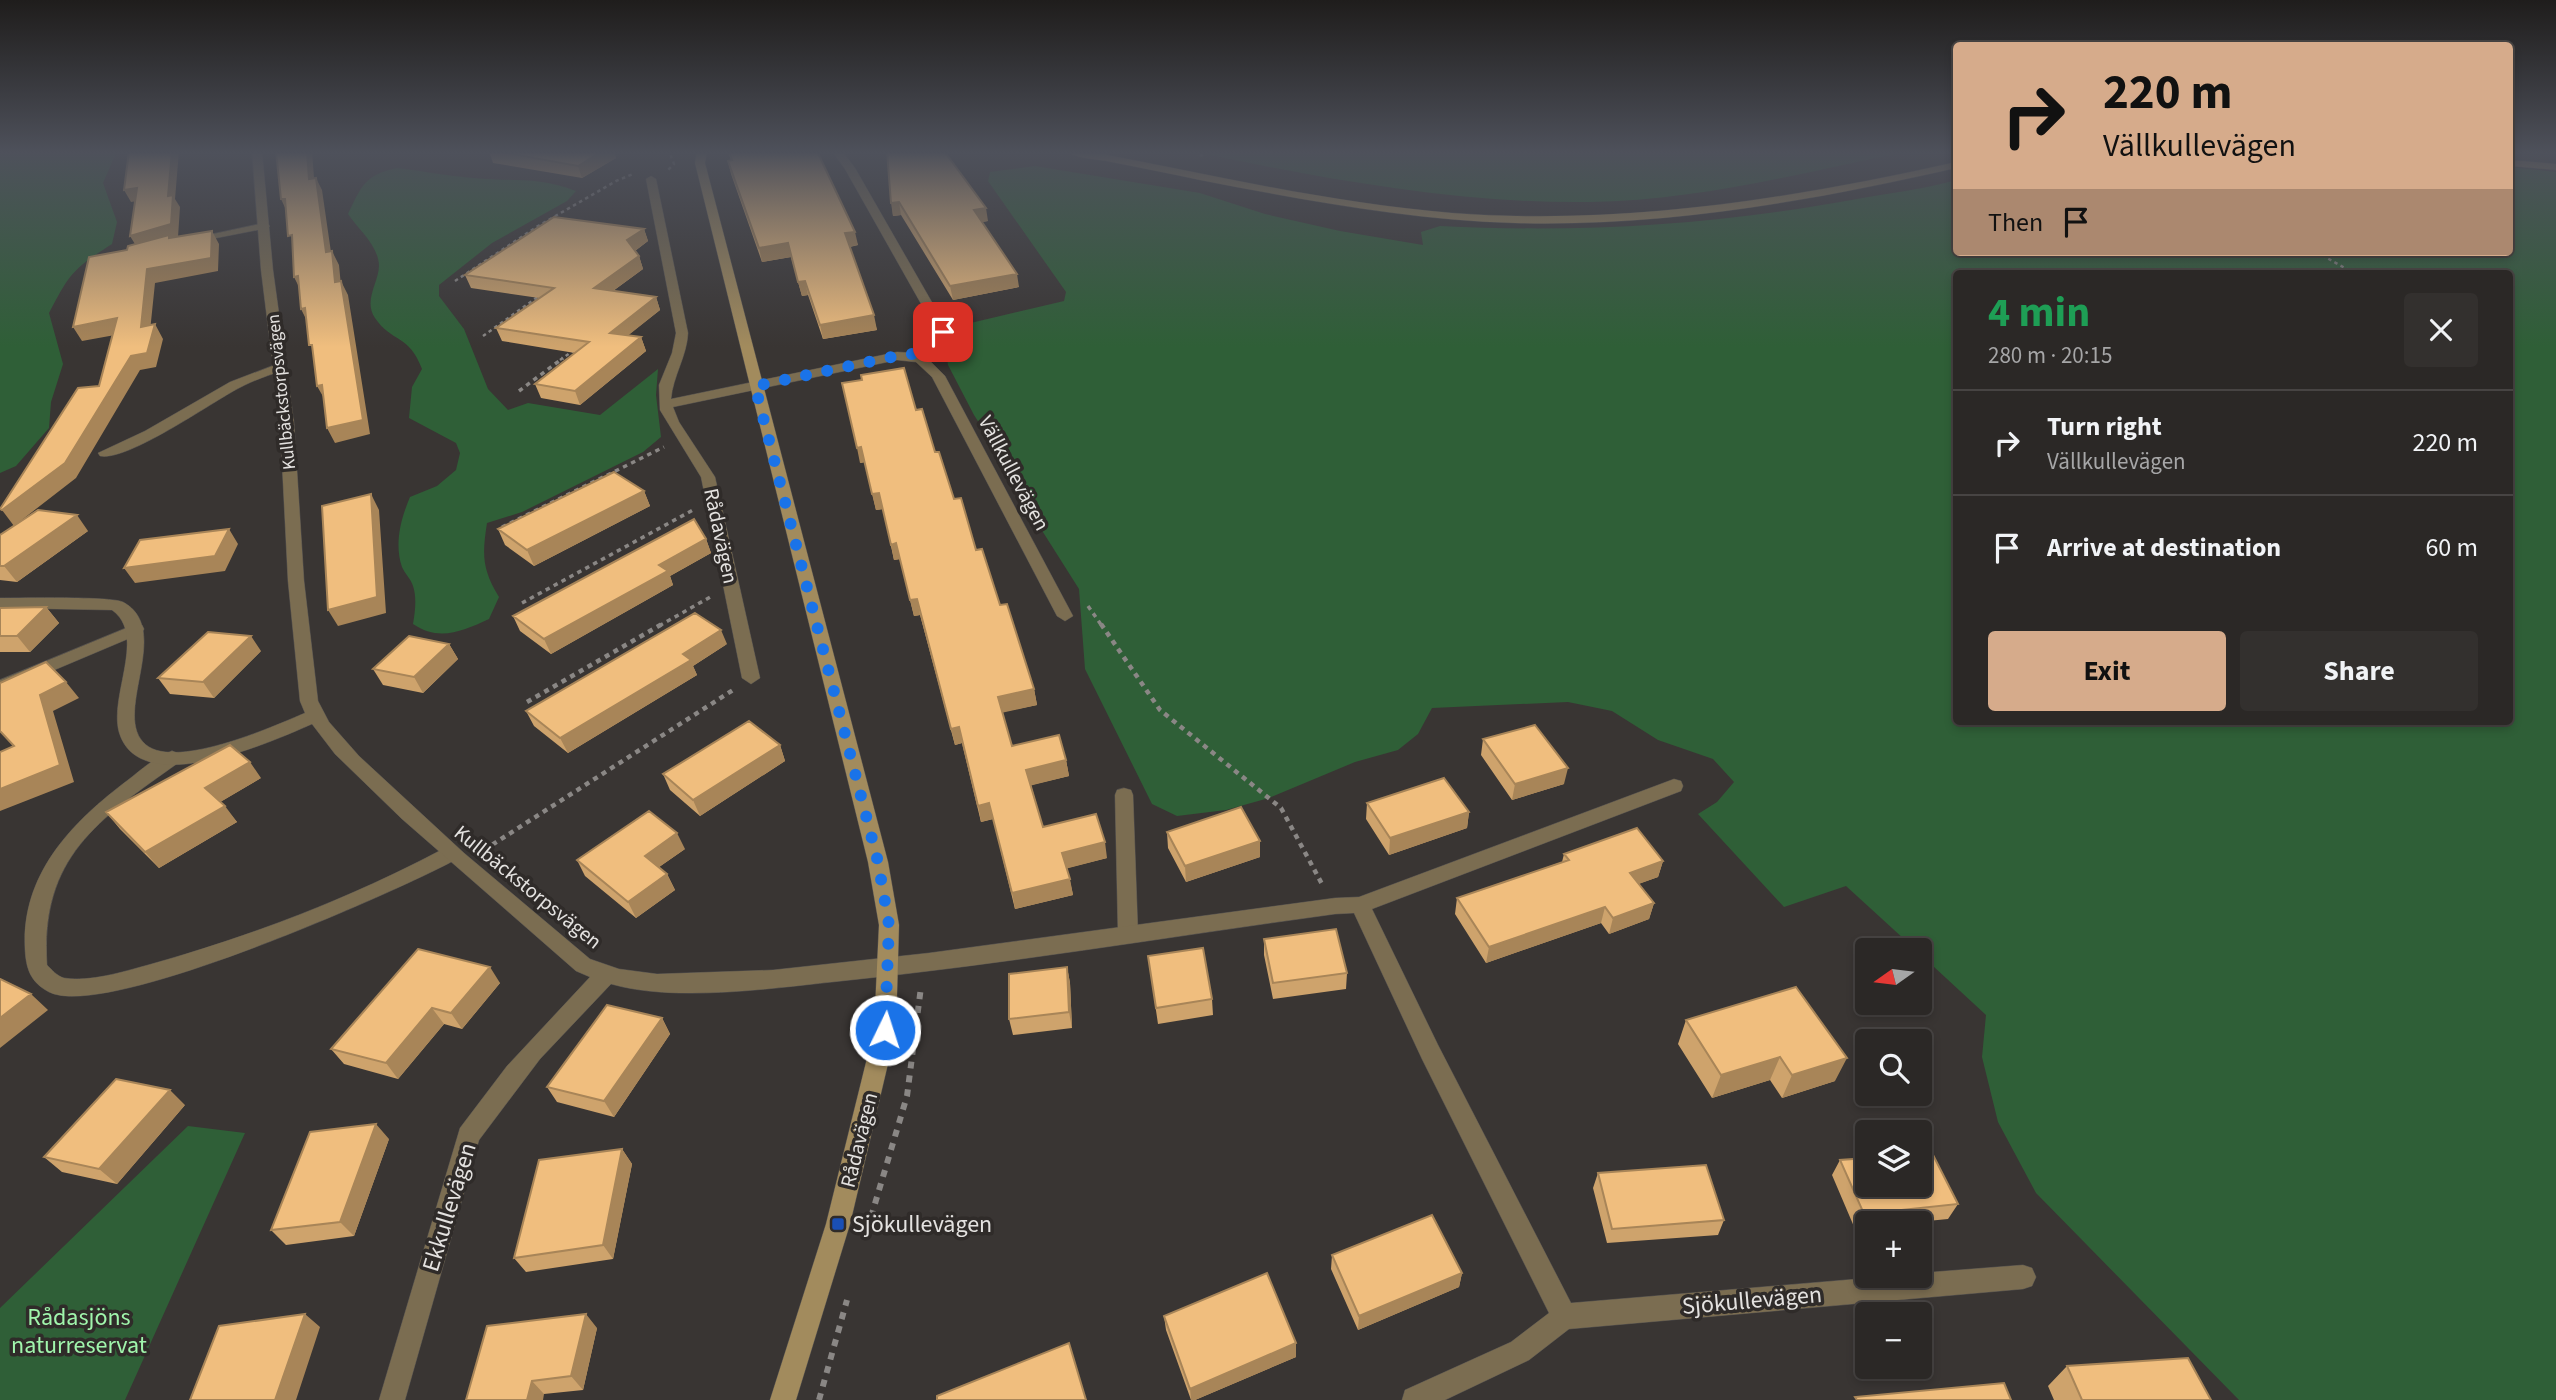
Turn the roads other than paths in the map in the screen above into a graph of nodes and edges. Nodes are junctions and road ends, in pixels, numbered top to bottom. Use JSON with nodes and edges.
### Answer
{"nodes":[{"id":1,"x":263,"y":216,"type":"edge"},
{"id":2,"x":659,"y":216,"type":"edge"},
{"id":3,"x":712,"y":216,"type":"edge"},
{"id":4,"x":877,"y":216,"type":"edge"},
{"id":5,"x":1462,"y":216,"type":"edge"},
{"id":6,"x":1642,"y":216,"type":"edge"},
{"id":7,"x":264,"y":226,"type":"junction"},
{"id":8,"x":174,"y":243,"type":"edge"},
{"id":9,"x":918,"y":356,"type":"junction"},
{"id":10,"x":280,"y":367,"type":"junction"},
{"id":11,"x":755,"y":386,"type":"junction"},
{"id":12,"x":666,"y":404,"type":"junction"},
{"id":13,"x":105,"y":453,"type":"dead end"},
{"id":14,"x":0,"y":603,"type":"edge"},
{"id":15,"x":1065,"y":616,"type":"dead end"},
{"id":16,"x":136,"y":629,"type":"junction"},
{"id":17,"x":751,"y":678,"type":"road end"},
{"id":18,"x":0,"y":687,"type":"edge"},
{"id":19,"x":314,"y":716,"type":"junction"},
{"id":20,"x":172,"y":758,"type":"junction"},
{"id":21,"x":1674,"y":786,"type":"dead end"},
{"id":22,"x":1124,"y":795,"type":"dead end"},
{"id":23,"x":456,"y":859,"type":"junction"},
{"id":24,"x":1360,"y":905,"type":"junction"},
{"id":25,"x":1128,"y":934,"type":"junction"},
{"id":26,"x":889,"y":968,"type":"junction"},
{"id":27,"x":606,"y":976,"type":"junction"},
{"id":28,"x":2023,"y":1277,"type":"dead end"},
{"id":29,"x":1564,"y":1317,"type":"junction"},
{"id":30,"x":393,"y":1400,"type":"edge"},
{"id":31,"x":783,"y":1400,"type":"edge"},
{"id":32,"x":1415,"y":1400,"type":"edge"}],
"edges":[{"from":1,"to":7,"type":"street","name":"Kullbäckstorpsvägen"},
{"from":2,"to":12,"type":"street"},
{"from":3,"to":11,"type":"street","name":"Rådavägen"},
{"from":4,"to":9,"type":"street"},
{"from":5,"to":6,"type":"street"},
{"from":7,"to":8,"type":"street"},
{"from":7,"to":10,"type":"street","name":"Kullbäckstorpsvägen"},
{"from":9,"to":11,"type":"street"},
{"from":9,"to":15,"type":"street","name":"Vällkullevägen"},
{"from":10,"to":13,"type":"street"},
{"from":10,"to":19,"type":"street","name":"Kullbäckstorpsvägen"},
{"from":11,"to":12,"type":"street"},
{"from":11,"to":26,"type":"street","name":"Rådavägen"},
{"from":12,"to":17,"type":"street","name":"Rådavägen"},
{"from":14,"to":16,"type":"street"},
{"from":16,"to":18,"type":"street"},
{"from":16,"to":20,"type":"street"},
{"from":19,"to":20,"type":"street"},
{"from":19,"to":23,"type":"street","name":"Kullbäckstorpsvägen"},
{"from":20,"to":23,"type":"street"},
{"from":21,"to":24,"type":"street"},
{"from":22,"to":25,"type":"street"},
{"from":23,"to":27,"type":"street","name":"Kullbäckstorpsvägen"},
{"from":24,"to":25,"type":"street"},
{"from":24,"to":29,"type":"street"},
{"from":25,"to":26,"type":"street"},
{"from":26,"to":27,"type":"street","name":"Kullbäckstorpsvägen"},
{"from":26,"to":31,"type":"street","name":"Rådavägen"},
{"from":27,"to":30,"type":"street","name":"Ekkullevägen"},
{"from":28,"to":29,"type":"street","name":"Sjökullevägen"},
{"from":29,"to":32,"type":"street"}]}
